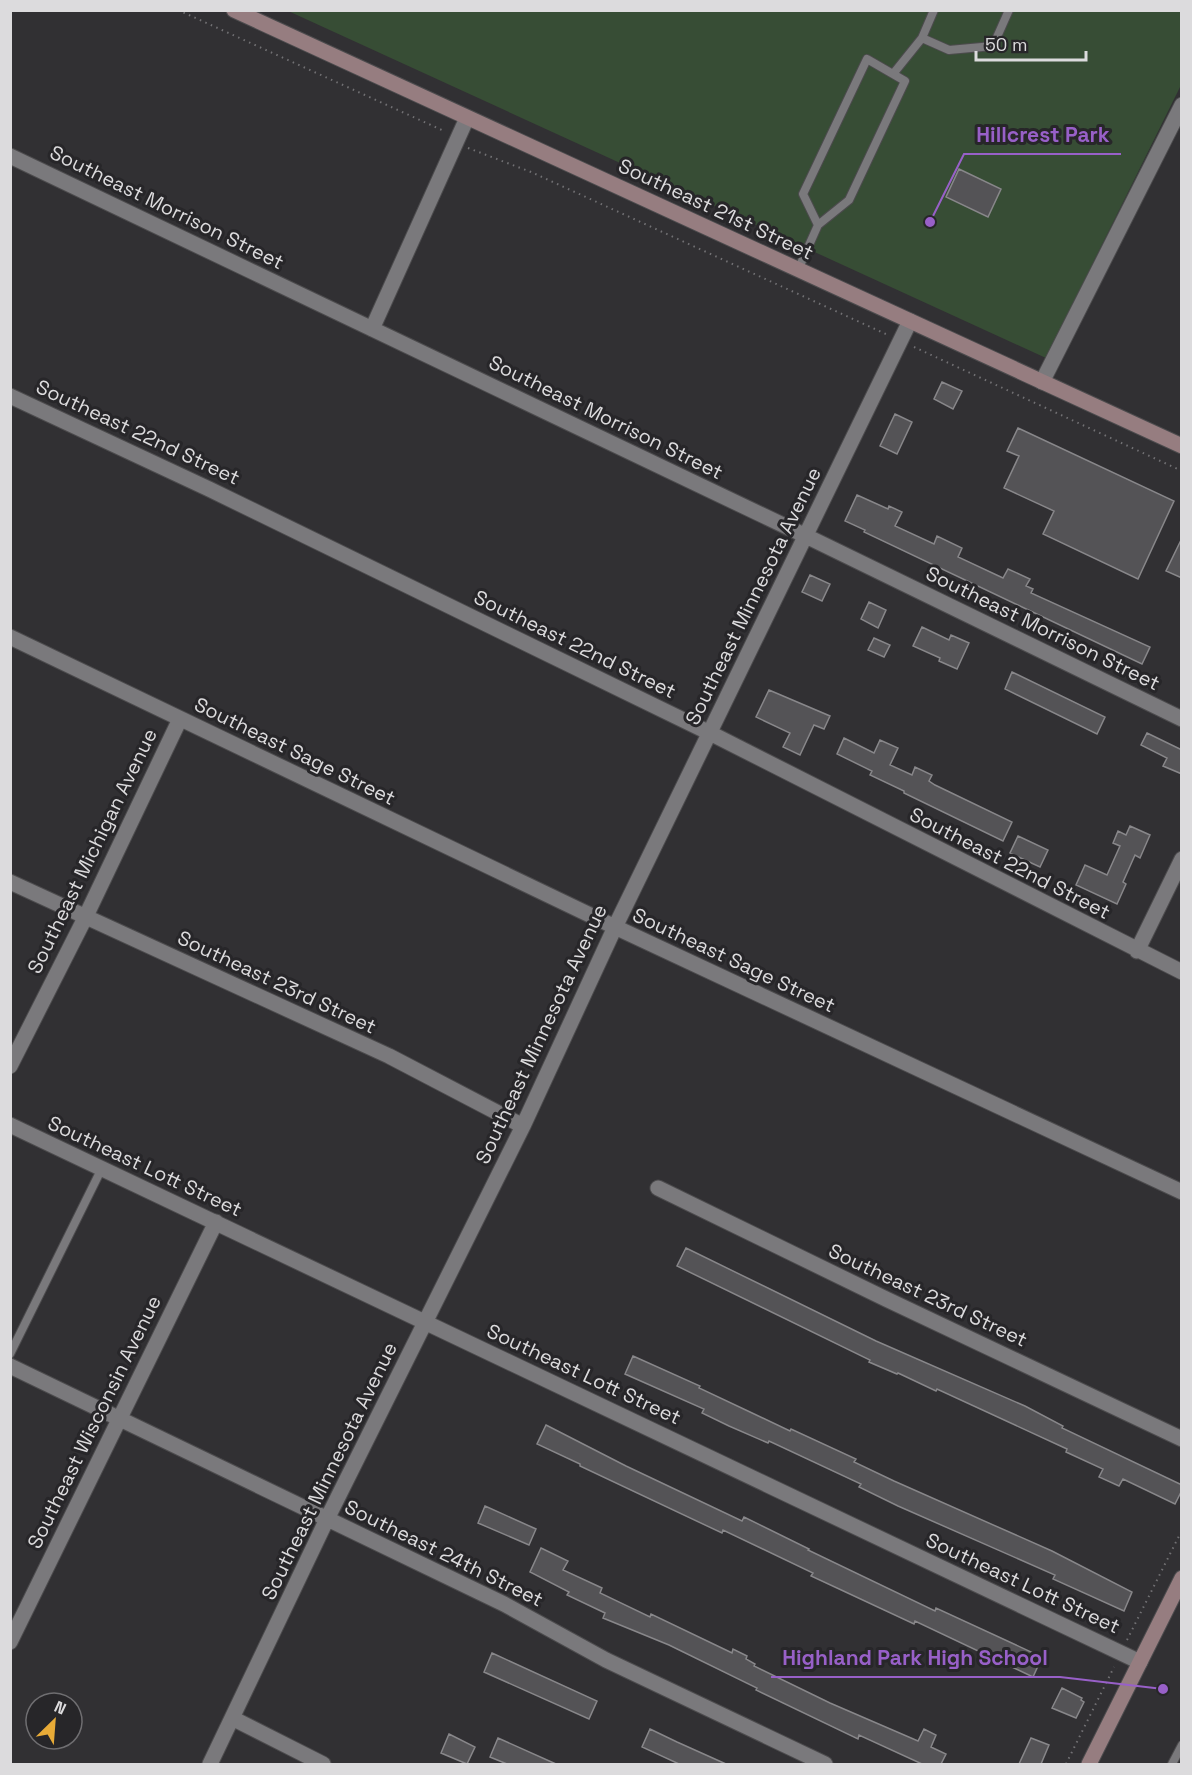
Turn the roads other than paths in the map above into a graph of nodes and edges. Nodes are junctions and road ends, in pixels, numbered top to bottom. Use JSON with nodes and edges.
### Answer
{"nodes":[{"id":1,"x":234,"y":10,"type":"edge"},
{"id":2,"x":934,"y":10,"type":"edge"},
{"id":3,"x":1009,"y":10,"type":"edge"},
{"id":4,"x":922,"y":38,"type":"junction"},
{"id":5,"x":893,"y":74,"type":"junction"},
{"id":6,"x":1182,"y":105,"type":"edge"},
{"id":7,"x":467,"y":118,"type":"junction"},
{"id":8,"x":10,"y":156,"type":"edge"},
{"id":9,"x":818,"y":225,"type":"junction"},
{"id":10,"x":798,"y":270,"type":"junction"},
{"id":11,"x":910,"y":321,"type":"junction"},
{"id":12,"x":372,"y":328,"type":"junction"},
{"id":13,"x":1042,"y":382,"type":"junction"},
{"id":14,"x":10,"y":396,"type":"edge"},
{"id":15,"x":1182,"y":446,"type":"edge"},
{"id":16,"x":806,"y":536,"type":"junction"},
{"id":17,"x":10,"y":637,"type":"edge"},
{"id":18,"x":180,"y":718,"type":"junction"},
{"id":19,"x":1182,"y":718,"type":"edge"},
{"id":20,"x":710,"y":733,"type":"junction"},
{"id":21,"x":1182,"y":859,"type":"edge"},
{"id":22,"x":10,"y":882,"type":"edge"},
{"id":23,"x":85,"y":918,"type":"junction"},
{"id":24,"x":615,"y":927,"type":"junction"},
{"id":25,"x":1137,"y":951,"type":"junction"},
{"id":26,"x":1182,"y":972,"type":"edge"},
{"id":27,"x":10,"y":1066,"type":"edge"},
{"id":28,"x":10,"y":1125,"type":"edge"},
{"id":29,"x":523,"y":1126,"type":"junction"},
{"id":30,"x":102,"y":1168,"type":"junction"},
{"id":31,"x":658,"y":1188,"type":"dead end"},
{"id":32,"x":1182,"y":1192,"type":"edge"},
{"id":33,"x":216,"y":1222,"type":"junction"},
{"id":34,"x":425,"y":1322,"type":"junction"},
{"id":35,"x":10,"y":1354,"type":"edge"},
{"id":36,"x":10,"y":1366,"type":"edge"},
{"id":37,"x":119,"y":1418,"type":"junction"},
{"id":38,"x":1182,"y":1439,"type":"edge"},
{"id":39,"x":327,"y":1519,"type":"junction"},
{"id":40,"x":1182,"y":1578,"type":"edge"},
{"id":41,"x":10,"y":1641,"type":"edge"},
{"id":42,"x":1140,"y":1662,"type":"junction"},
{"id":43,"x":232,"y":1718,"type":"junction"},
{"id":44,"x":1182,"y":1744,"type":"edge"},
{"id":45,"x":210,"y":1764,"type":"edge"},
{"id":46,"x":323,"y":1764,"type":"edge"},
{"id":47,"x":825,"y":1764,"type":"edge"},
{"id":48,"x":1089,"y":1764,"type":"edge"},
{"id":49,"x":1172,"y":1764,"type":"edge"}],
"edges":[{"from":1,"to":7,"type":"main road","name":"Southeast 21st Street"},
{"from":2,"to":4,"type":"lane"},
{"from":3,"to":4,"type":"lane"},
{"from":4,"to":5,"type":"lane"},
{"from":5,"to":9,"type":"lane"},
{"from":5,"to":9,"type":"lane"},
{"from":6,"to":13,"type":"street"},
{"from":7,"to":10,"type":"main road","name":"Southeast 21st Street"},
{"from":7,"to":12,"type":"street"},
{"from":8,"to":12,"type":"street","name":"Southeast Morrison Street"},
{"from":9,"to":10,"type":"lane"},
{"from":10,"to":11,"type":"main road","name":"Southeast 21st Street"},
{"from":11,"to":13,"type":"main road","name":"Southeast 21st Street"},
{"from":11,"to":16,"type":"street","name":"Southeast Minnesota Avenue"},
{"from":12,"to":16,"type":"street","name":"Southeast Morrison Street"},
{"from":13,"to":15,"type":"main road","name":"Southeast 21st Street"},
{"from":14,"to":20,"type":"street","name":"Southeast 22nd Street"},
{"from":16,"to":19,"type":"street","name":"Southeast Morrison Street"},
{"from":16,"to":20,"type":"street","name":"Southeast Minnesota Avenue"},
{"from":17,"to":18,"type":"street","name":"Southeast Sage Street"},
{"from":18,"to":23,"type":"street","name":"Southeast Michigan Avenue"},
{"from":18,"to":24,"type":"street","name":"Southeast Sage Street"},
{"from":20,"to":24,"type":"street","name":"Southeast Minnesota Avenue"},
{"from":20,"to":25,"type":"street","name":"Southeast 22nd Street"},
{"from":21,"to":25,"type":"street"},
{"from":22,"to":23,"type":"street","name":"Southeast 23rd Street"},
{"from":23,"to":27,"type":"street","name":"Southeast Michigan Avenue"},
{"from":23,"to":29,"type":"street","name":"Southeast 23rd Street"},
{"from":24,"to":29,"type":"street","name":"Southeast Minnesota Avenue"},
{"from":24,"to":32,"type":"street","name":"Southeast Sage Street"},
{"from":25,"to":26,"type":"street","name":"Southeast 22nd Street"},
{"from":28,"to":30,"type":"street","name":"Southeast Lott Street"},
{"from":29,"to":34,"type":"street","name":"Southeast Minnesota Avenue"},
{"from":30,"to":33,"type":"street","name":"Southeast Lott Street"},
{"from":30,"to":35,"type":"lane"},
{"from":31,"to":38,"type":"street","name":"Southeast 23rd Street"},
{"from":33,"to":34,"type":"street","name":"Southeast Lott Street"},
{"from":33,"to":37,"type":"street","name":"Southeast Wisconsin Avenue"},
{"from":34,"to":39,"type":"street","name":"Southeast Minnesota Avenue"},
{"from":34,"to":42,"type":"street","name":"Southeast Lott Street"},
{"from":36,"to":37,"type":"street","name":"Southeast 24th Street"},
{"from":37,"to":39,"type":"street","name":"Southeast 24th Street"},
{"from":37,"to":41,"type":"street","name":"Southeast Wisconsin Avenue"},
{"from":39,"to":43,"type":"street","name":"Southeast Minnesota Avenue"},
{"from":39,"to":47,"type":"street","name":"Southeast 24th Street"},
{"from":40,"to":42,"type":"main road"},
{"from":42,"to":48,"type":"main road"},
{"from":43,"to":45,"type":"street","name":"Southeast Minnesota Avenue"},
{"from":43,"to":46,"type":"street"},
{"from":44,"to":49,"type":"lane"}]}
